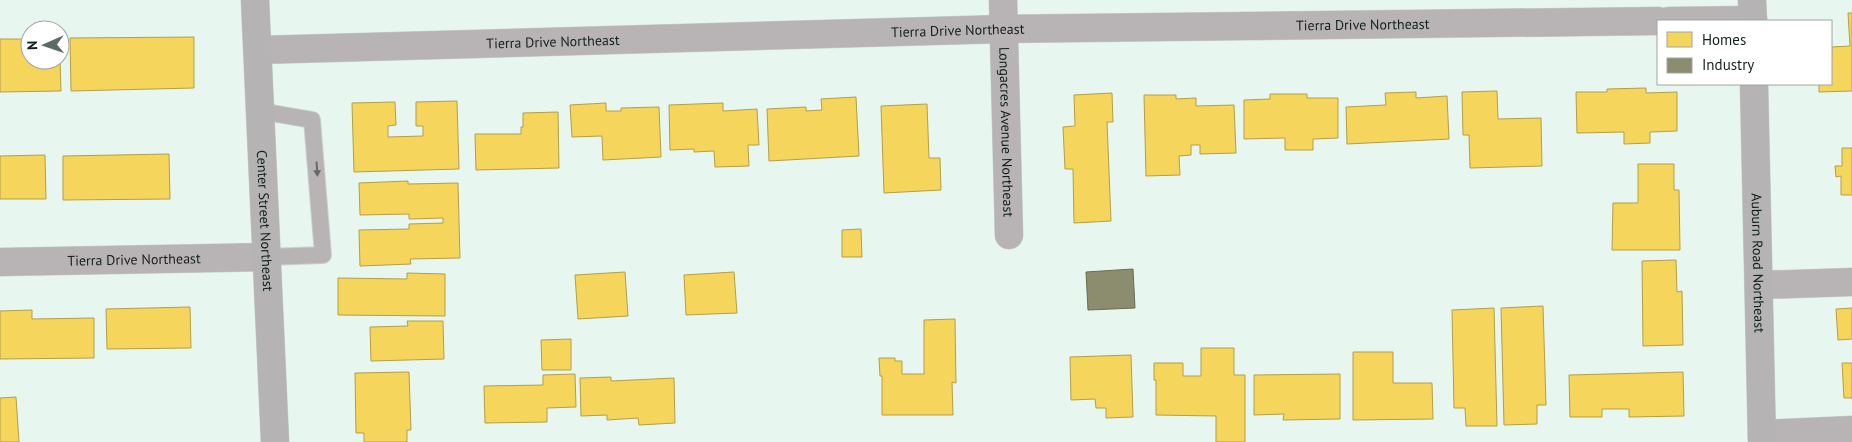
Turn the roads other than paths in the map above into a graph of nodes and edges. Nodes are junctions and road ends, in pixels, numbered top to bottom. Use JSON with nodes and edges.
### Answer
{"nodes":[{"id":1,"x":255,"y":0,"type":"edge"},
{"id":2,"x":1003,"y":0,"type":"edge"},
{"id":3,"x":1753,"y":14,"type":"edge"},
{"id":4,"x":1681,"y":20,"type":"edge"},
{"id":5,"x":1657,"y":21,"type":"edge"},
{"id":6,"x":1004,"y":29,"type":"junction"},
{"id":7,"x":258,"y":50,"type":"junction"},
{"id":8,"x":1754,"y":85,"type":"edge"},
{"id":9,"x":260,"y":110,"type":"junction"},
{"id":10,"x":1009,"y":234,"type":"dead end"},
{"id":11,"x":267,"y":258,"type":"junction"},
{"id":12,"x":0,"y":262,"type":"edge"},
{"id":13,"x":1852,"y":282,"type":"edge"},
{"id":14,"x":1759,"y":285,"type":"junction"},
{"id":15,"x":1852,"y":430,"type":"edge"},
{"id":16,"x":1762,"y":438,"type":"edge"},
{"id":17,"x":275,"y":442,"type":"edge"}],
"edges":[{"from":1,"to":7,"type":"main road","name":"Center Street Northeast"},
{"from":2,"to":6,"type":"street","name":"Longacres Avenue Northeast"},
{"from":3,"to":4,"type":"street"},
{"from":5,"to":6,"type":"street","name":"Tierra Drive Northeast"},
{"from":6,"to":7,"type":"street","name":"Tierra Drive Northeast"},
{"from":6,"to":10,"type":"street","name":"Longacres Avenue Northeast"},
{"from":7,"to":9,"type":"main road","name":"Center Street Northeast"},
{"from":8,"to":14,"type":"main road","name":"Auburn Road Northeast"},
{"from":9,"to":11,"type":"main road","name":"Center Street Northeast"},
{"from":9,"to":11,"type":"lane","one_way":true},
{"from":11,"to":12,"type":"street","name":"Tierra Drive Northeast"},
{"from":11,"to":17,"type":"main road","name":"Center Street Northeast"},
{"from":13,"to":14,"type":"street"},
{"from":14,"to":16,"type":"main road","name":"Auburn Road Northeast"},
{"from":15,"to":16,"type":"street"}]}
